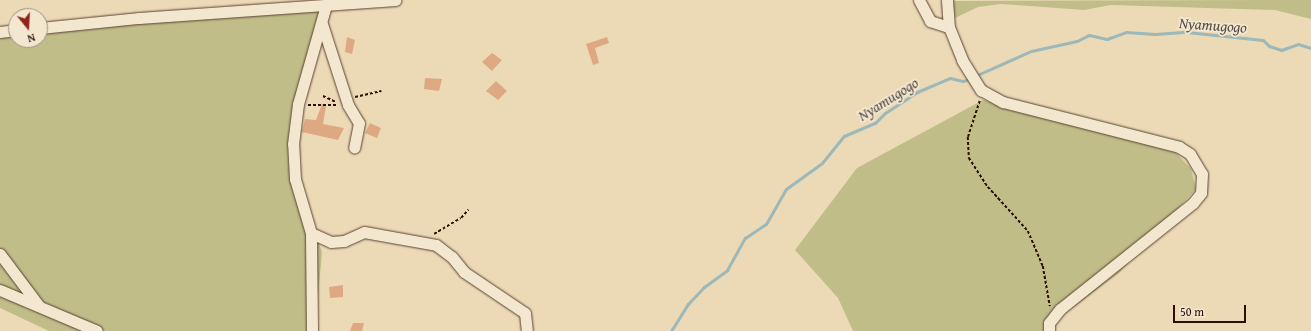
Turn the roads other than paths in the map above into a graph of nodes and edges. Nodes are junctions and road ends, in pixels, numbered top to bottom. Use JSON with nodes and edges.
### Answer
{"nodes":[{"id":1,"x":396,"y":0,"type":"edge"},
{"id":2,"x":919,"y":0,"type":"edge"},
{"id":3,"x":946,"y":0,"type":"edge"},
{"id":4,"x":326,"y":5,"type":"junction"},
{"id":5,"x":322,"y":24,"type":"junction"},
{"id":6,"x":48,"y":27,"type":"edge"},
{"id":7,"x":949,"y":27,"type":"junction"},
{"id":8,"x":354,"y":148,"type":"dead end"},
{"id":9,"x":311,"y":233,"type":"junction"},
{"id":10,"x":0,"y":254,"type":"edge"},
{"id":11,"x":0,"y":290,"type":"edge"},
{"id":12,"x":38,"y":306,"type":"junction"},
{"id":13,"x":97,"y":331,"type":"edge"},
{"id":14,"x":312,"y":331,"type":"edge"},
{"id":15,"x":527,"y":331,"type":"edge"},
{"id":16,"x":1049,"y":331,"type":"edge"}],
"edges":[{"from":1,"to":4,"type":"street"},
{"from":2,"to":7,"type":"street"},
{"from":3,"to":7,"type":"street"},
{"from":4,"to":5,"type":"street"},
{"from":4,"to":6,"type":"street"},
{"from":5,"to":8,"type":"street"},
{"from":5,"to":9,"type":"street"},
{"from":7,"to":16,"type":"street"},
{"from":9,"to":14,"type":"street"},
{"from":9,"to":15,"type":"street"},
{"from":10,"to":12,"type":"street"},
{"from":11,"to":12,"type":"street"},
{"from":12,"to":13,"type":"street"}]}
